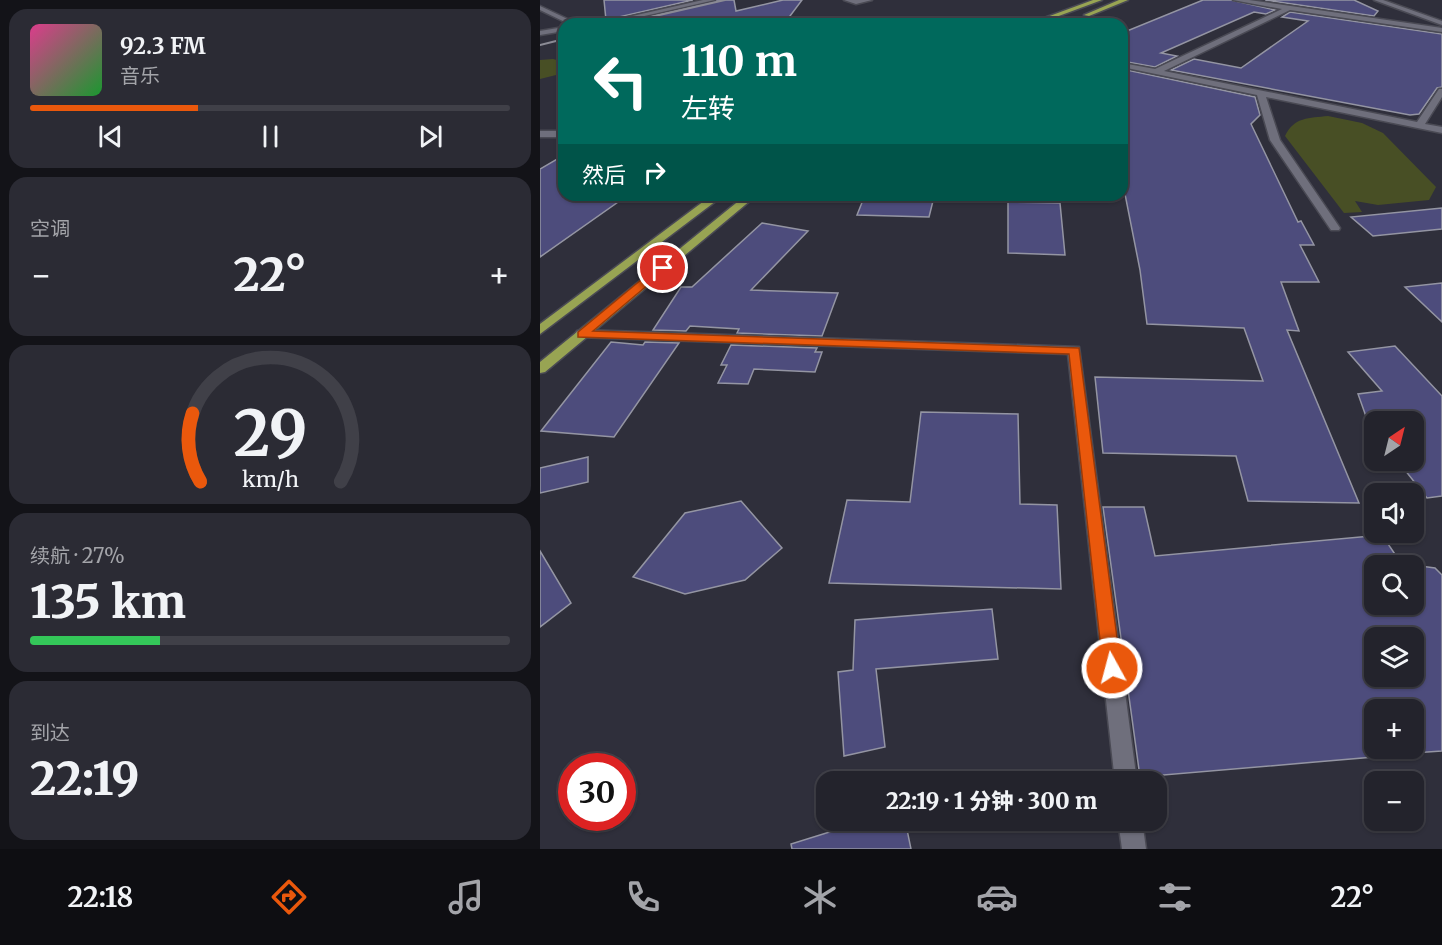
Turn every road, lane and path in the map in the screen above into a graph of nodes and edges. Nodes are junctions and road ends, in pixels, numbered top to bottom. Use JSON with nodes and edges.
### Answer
{"nodes":[{"id":1,"x":712,"y":0,"type":"edge"},
{"id":2,"x":847,"y":0,"type":"edge"},
{"id":3,"x":869,"y":0,"type":"edge"},
{"id":4,"x":1099,"y":0,"type":"edge"},
{"id":5,"x":1125,"y":0,"type":"edge"},
{"id":6,"x":1236,"y":0,"type":"edge"},
{"id":7,"x":1377,"y":0,"type":"edge"},
{"id":8,"x":540,"y":8,"type":"edge"},
{"id":9,"x":1288,"y":8,"type":"junction"},
{"id":10,"x":561,"y":18,"type":"edge"},
{"id":11,"x":628,"y":18,"type":"edge"},
{"id":12,"x":1048,"y":18,"type":"edge"},
{"id":13,"x":1078,"y":18,"type":"dead end"},
{"id":14,"x":1442,"y":23,"type":"edge"},
{"id":15,"x":558,"y":30,"type":"edge"},
{"id":16,"x":1442,"y":30,"type":"edge"},
{"id":17,"x":540,"y":33,"type":"edge"},
{"id":18,"x":1128,"y":66,"type":"edge"},
{"id":19,"x":1156,"y":72,"type":"junction"},
{"id":20,"x":1442,"y":91,"type":"edge"},
{"id":21,"x":1261,"y":95,"type":"junction"},
{"id":22,"x":1419,"y":126,"type":"junction"},
{"id":23,"x":1442,"y":130,"type":"edge"},
{"id":24,"x":540,"y":134,"type":"edge"},
{"id":25,"x":558,"y":134,"type":"edge"},
{"id":26,"x":711,"y":201,"type":"edge"},
{"id":27,"x":745,"y":201,"type":"edge"},
{"id":28,"x":1335,"y":228,"type":"dead end"},
{"id":29,"x":540,"y":330,"type":"edge"},
{"id":30,"x":582,"y":334,"type":"junction"},
{"id":31,"x":540,"y":369,"type":"edge"},
{"id":32,"x":1125,"y":771,"type":"edge"},
{"id":33,"x":1132,"y":831,"type":"edge"},
{"id":34,"x":1134,"y":849,"type":"edge"}],
"edges":[{"from":1,"to":11,"type":"street"},
{"from":2,"to":3,"type":"street"},
{"from":4,"to":12,"type":"main road"},
{"from":5,"to":13,"type":"main road"},
{"from":6,"to":9,"type":"street"},
{"from":7,"to":14,"type":"street"},
{"from":8,"to":10,"type":"street"},
{"from":9,"to":16,"type":"street"},
{"from":9,"to":19,"type":"street"},
{"from":15,"to":17,"type":"street"},
{"from":18,"to":19,"type":"street"},
{"from":19,"to":21,"type":"street"},
{"from":20,"to":22,"type":"street"},
{"from":21,"to":22,"type":"street"},
{"from":21,"to":28,"type":"street"},
{"from":22,"to":23,"type":"street"},
{"from":24,"to":25,"type":"street"},
{"from":26,"to":29,"type":"main road"},
{"from":27,"to":30,"type":"main road"},
{"from":30,"to":31,"type":"main road"},
{"from":30,"to":32,"type":"street"},
{"from":33,"to":34,"type":"street"}]}
